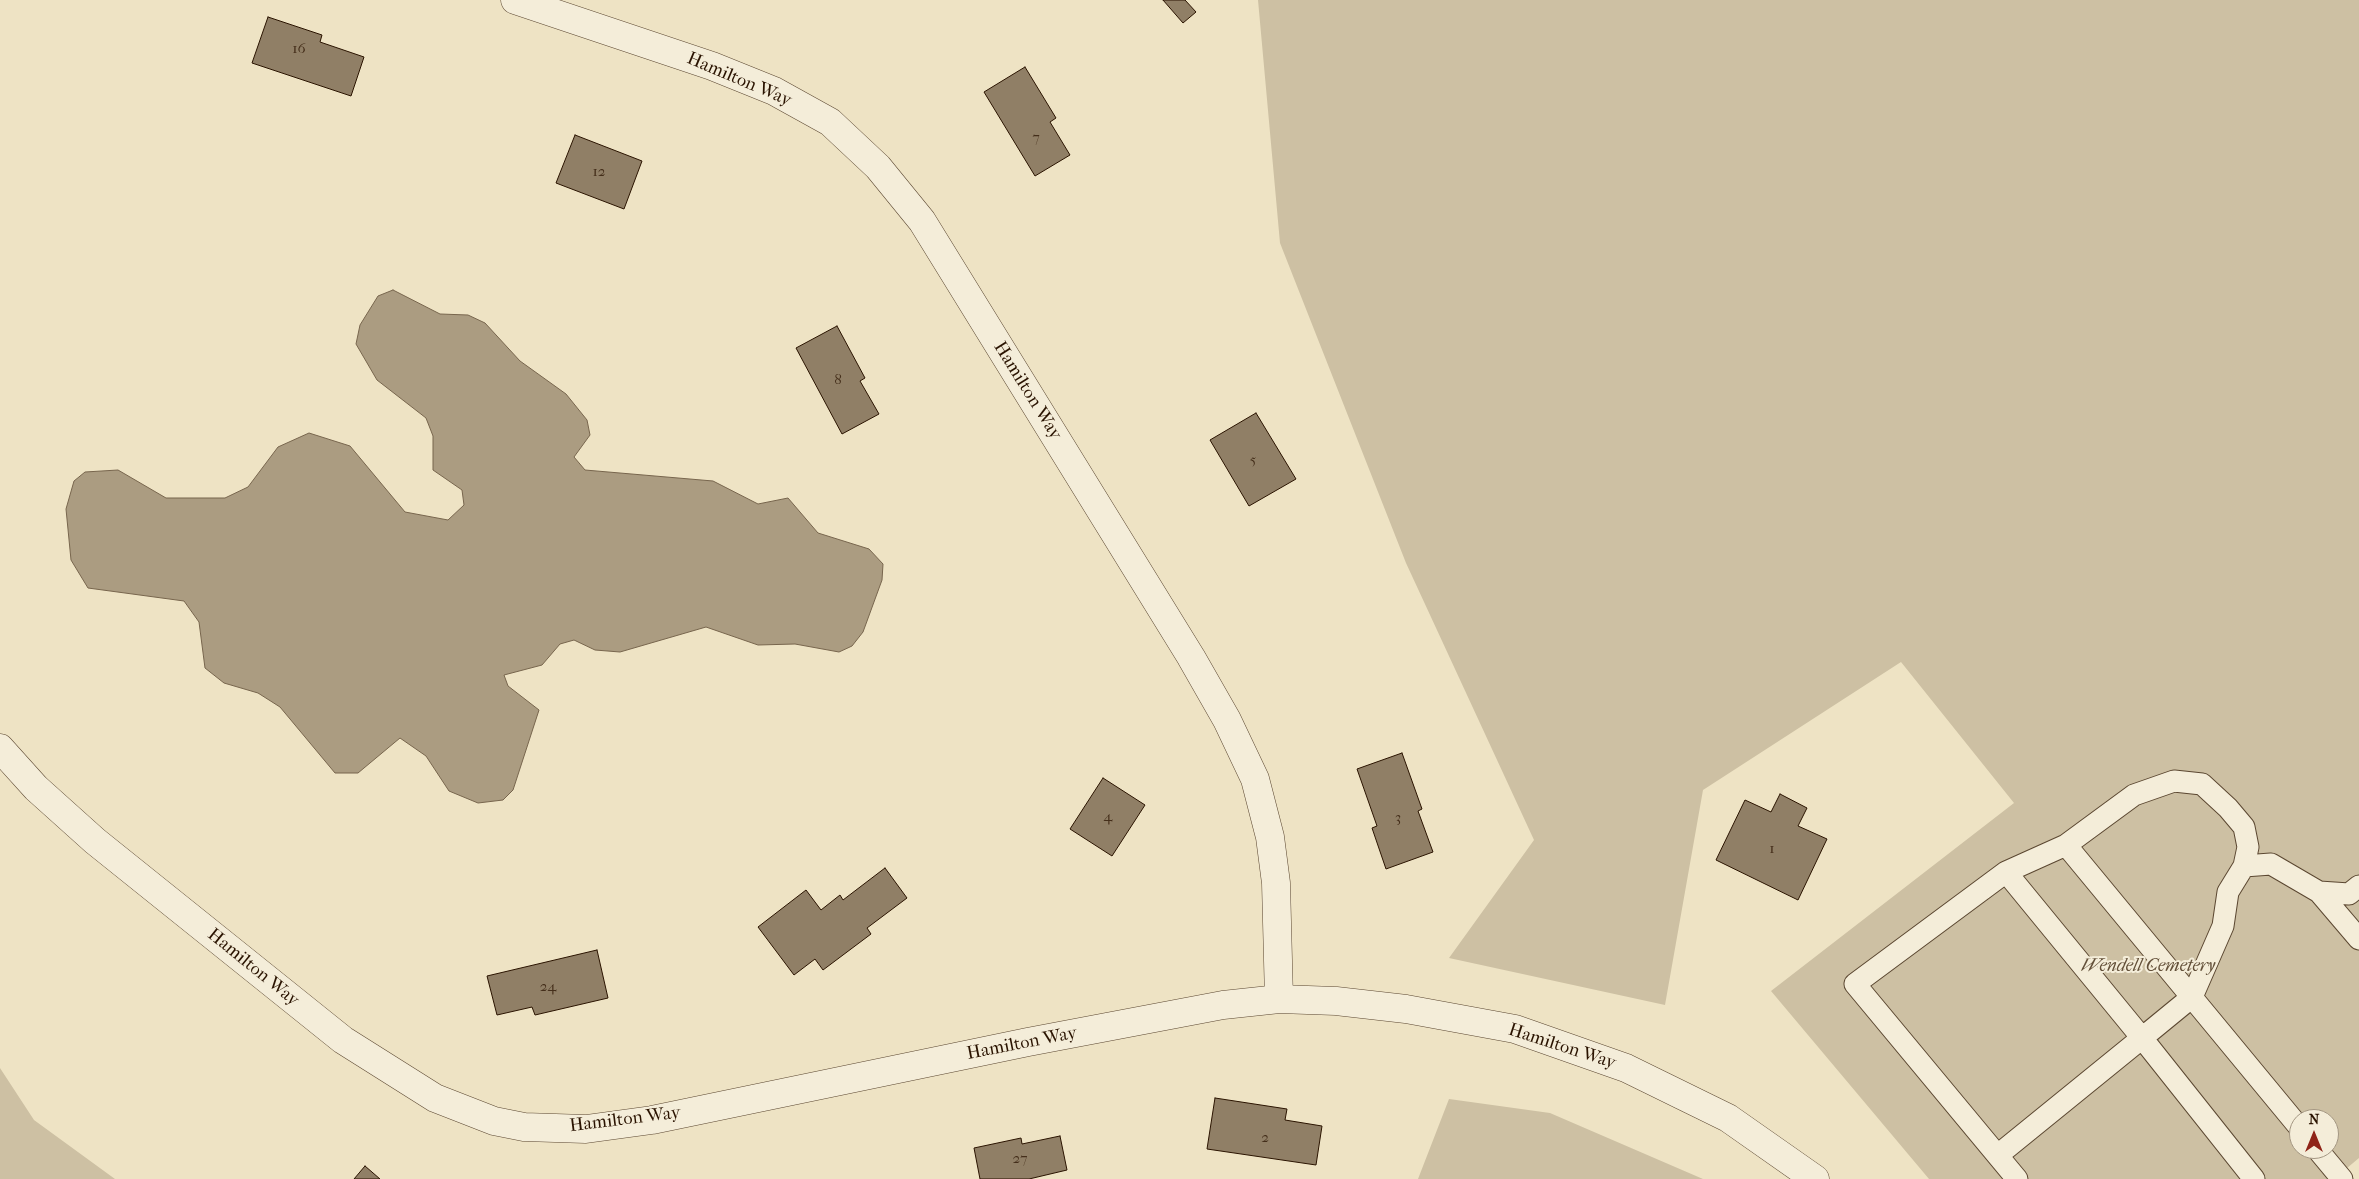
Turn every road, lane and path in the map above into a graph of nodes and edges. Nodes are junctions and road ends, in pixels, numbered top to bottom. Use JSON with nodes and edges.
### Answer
{"nodes":[{"id":1,"x":515,"y":0,"type":"edge"},
{"id":2,"x":0,"y":748,"type":"edge"},
{"id":3,"x":2066,"y":845,"type":"junction"},
{"id":4,"x":2244,"y":866,"type":"junction"},
{"id":5,"x":2006,"y":872,"type":"junction"},
{"id":6,"x":2359,"y":886,"type":"edge"},
{"id":7,"x":2319,"y":892,"type":"junction"},
{"id":8,"x":2359,"y":939,"type":"edge"},
{"id":9,"x":2192,"y":997,"type":"junction"},
{"id":10,"x":1279,"y":1000,"type":"junction"},
{"id":11,"x":2142,"y":1038,"type":"junction"},
{"id":12,"x":2289,"y":1115,"type":"edge"},
{"id":13,"x":1998,"y":1156,"type":"junction"},
{"id":14,"x":2325,"y":1159,"type":"edge"},
{"id":15,"x":1815,"y":1179,"type":"edge"},
{"id":16,"x":2017,"y":1179,"type":"edge"},
{"id":17,"x":2254,"y":1179,"type":"edge"},
{"id":18,"x":2342,"y":1179,"type":"edge"}],
"edges":[{"from":1,"to":10,"type":"street","name":"Hamilton Way"},
{"from":2,"to":10,"type":"street","name":"Hamilton Way"},
{"from":3,"to":4,"type":"lane"},
{"from":3,"to":5,"type":"lane"},
{"from":3,"to":9,"type":"lane"},
{"from":4,"to":7,"type":"lane"},
{"from":4,"to":9,"type":"lane"},
{"from":5,"to":11,"type":"lane"},
{"from":5,"to":13,"type":"lane"},
{"from":6,"to":7,"type":"lane"},
{"from":7,"to":8,"type":"lane"},
{"from":9,"to":11,"type":"lane"},
{"from":9,"to":12,"type":"lane"},
{"from":10,"to":15,"type":"street","name":"Hamilton Way"},
{"from":11,"to":13,"type":"lane"},
{"from":11,"to":17,"type":"lane"},
{"from":13,"to":16,"type":"lane"},
{"from":14,"to":18,"type":"lane"}]}
